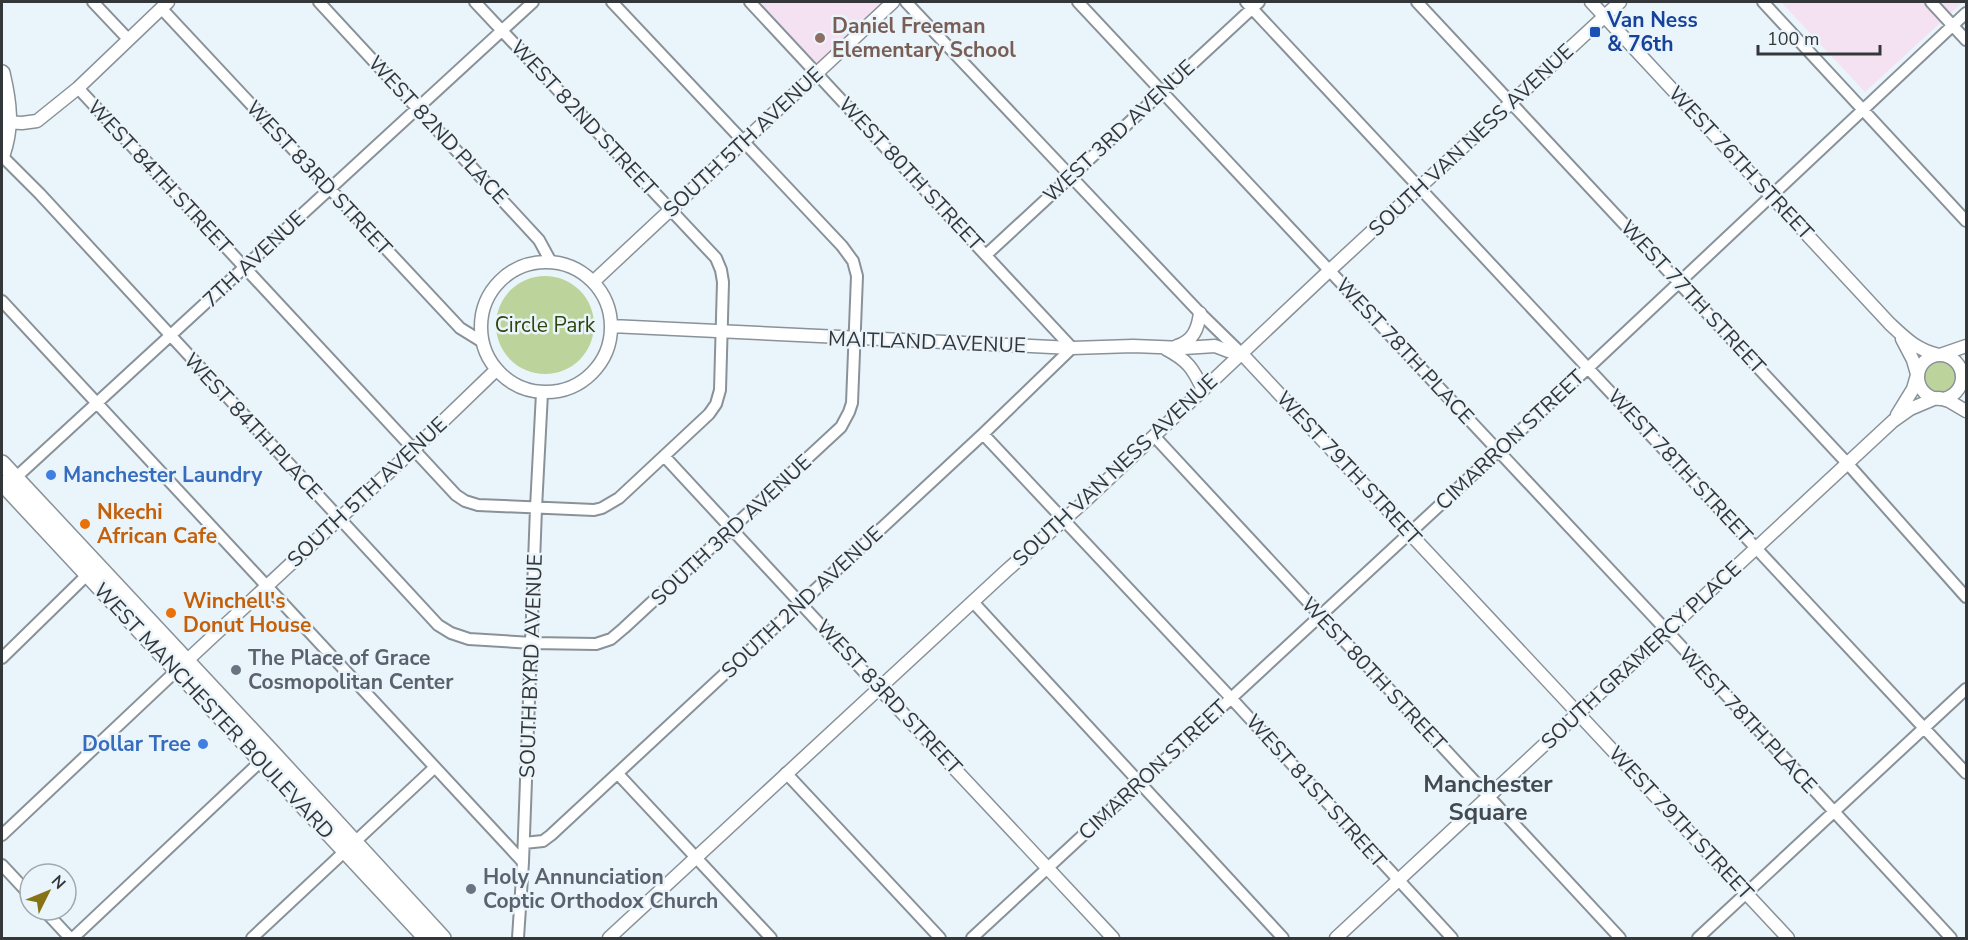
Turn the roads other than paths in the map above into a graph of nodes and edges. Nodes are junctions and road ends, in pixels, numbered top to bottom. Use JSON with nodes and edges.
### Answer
{"nodes":[{"id":1,"x":93,"y":2,"type":"edge"},
{"id":2,"x":319,"y":2,"type":"edge"},
{"id":3,"x":475,"y":2,"type":"edge"},
{"id":4,"x":533,"y":2,"type":"edge"},
{"id":5,"x":612,"y":2,"type":"edge"},
{"id":6,"x":750,"y":2,"type":"edge"},
{"id":7,"x":894,"y":2,"type":"edge"},
{"id":8,"x":906,"y":2,"type":"edge"},
{"id":9,"x":1078,"y":2,"type":"edge"},
{"id":10,"x":1417,"y":2,"type":"edge"},
{"id":11,"x":1591,"y":2,"type":"edge"},
{"id":12,"x":1620,"y":2,"type":"edge"},
{"id":13,"x":1763,"y":2,"type":"edge"},
{"id":14,"x":1931,"y":2,"type":"edge"},
{"id":15,"x":1252,"y":4,"type":"edge"},
{"id":16,"x":165,"y":5,"type":"edge"},
{"id":17,"x":1966,"y":13,"type":"edge"},
{"id":18,"x":1605,"y":16,"type":"junction"},
{"id":19,"x":1953,"y":25,"type":"junction"},
{"id":20,"x":502,"y":31,"type":"junction"},
{"id":21,"x":128,"y":39,"type":"junction"},
{"id":22,"x":1966,"y":40,"type":"edge"},
{"id":23,"x":2,"y":73,"type":"edge"},
{"id":24,"x":818,"y":74,"type":"junction"},
{"id":25,"x":78,"y":88,"type":"junction"},
{"id":26,"x":1162,"y":91,"type":"junction"},
{"id":27,"x":1512,"y":103,"type":"junction"},
{"id":28,"x":418,"y":108,"type":"junction"},
{"id":29,"x":1863,"y":110,"type":"junction"},
{"id":30,"x":5,"y":122,"type":"edge"},
{"id":31,"x":743,"y":142,"type":"junction"},
{"id":32,"x":2,"y":156,"type":"edge"},
{"id":33,"x":1070,"y":176,"type":"junction"},
{"id":34,"x":1419,"y":187,"type":"junction"},
{"id":35,"x":329,"y":189,"type":"junction"},
{"id":36,"x":1771,"y":196,"type":"junction"},
{"id":37,"x":671,"y":209,"type":"junction"},
{"id":38,"x":1966,"y":221,"type":"edge"},
{"id":39,"x":986,"y":255,"type":"junction"},
{"id":40,"x":551,"y":262,"type":"junction"},
{"id":41,"x":245,"y":268,"type":"junction"},
{"id":42,"x":1330,"y":270,"type":"junction"},
{"id":43,"x":593,"y":282,"type":"junction"},
{"id":44,"x":1679,"y":282,"type":"junction"},
{"id":45,"x":2,"y":301,"type":"edge"},
{"id":46,"x":1200,"y":313,"type":"junction"},
{"id":47,"x":1890,"y":324,"type":"junction"},
{"id":48,"x":611,"y":326,"type":"junction"},
{"id":49,"x":723,"y":333,"type":"junction"},
{"id":50,"x":171,"y":336,"type":"junction"},
{"id":51,"x":856,"y":339,"type":"junction"},
{"id":52,"x":481,"y":341,"type":"junction"},
{"id":53,"x":1966,"y":346,"type":"edge"},
{"id":54,"x":1072,"y":348,"type":"junction"},
{"id":55,"x":1168,"y":348,"type":"junction"},
{"id":56,"x":1242,"y":354,"type":"junction"},
{"id":57,"x":1940,"y":355,"type":"junction"},
{"id":58,"x":1966,"y":359,"type":"edge"},
{"id":59,"x":1588,"y":368,"type":"junction"},
{"id":60,"x":496,"y":370,"type":"junction"},
{"id":61,"x":1917,"y":374,"type":"junction"},
{"id":62,"x":1962,"y":378,"type":"junction"},
{"id":63,"x":1203,"y":390,"type":"junction"},
{"id":64,"x":542,"y":393,"type":"junction"},
{"id":65,"x":1966,"y":393,"type":"edge"},
{"id":66,"x":1937,"y":398,"type":"junction"},
{"id":67,"x":97,"y":404,"type":"junction"},
{"id":68,"x":1966,"y":411,"type":"edge"},
{"id":69,"x":1893,"y":421,"type":"junction"},
{"id":70,"x":983,"y":434,"type":"junction"},
{"id":71,"x":1154,"y":436,"type":"junction"},
{"id":72,"x":413,"y":450,"type":"junction"},
{"id":73,"x":1498,"y":450,"type":"junction"},
{"id":74,"x":664,"y":456,"type":"junction"},
{"id":75,"x":2,"y":463,"type":"edge"},
{"id":76,"x":1847,"y":463,"type":"junction"},
{"id":77,"x":6,"y":485,"type":"edge"},
{"id":78,"x":536,"y":508,"type":"junction"},
{"id":79,"x":339,"y":519,"type":"junction"},
{"id":80,"x":1063,"y":520,"type":"junction"},
{"id":81,"x":733,"y":529,"type":"junction"},
{"id":82,"x":1409,"y":533,"type":"junction"},
{"id":83,"x":1756,"y":548,"type":"junction"},
{"id":84,"x":88,"y":574,"type":"junction"},
{"id":85,"x":267,"y":586,"type":"junction"},
{"id":86,"x":1966,"y":597,"type":"edge"},
{"id":87,"x":973,"y":602,"type":"junction"},
{"id":88,"x":801,"y":603,"type":"junction"},
{"id":89,"x":1320,"y":616,"type":"junction"},
{"id":90,"x":1667,"y":631,"type":"junction"},
{"id":91,"x":532,"y":643,"type":"junction"},
{"id":92,"x":2,"y":658,"type":"edge"},
{"id":93,"x":181,"y":666,"type":"junction"},
{"id":94,"x":879,"y":688,"type":"junction"},
{"id":95,"x":1966,"y":689,"type":"edge"},
{"id":96,"x":1231,"y":698,"type":"junction"},
{"id":97,"x":1578,"y":714,"type":"junction"},
{"id":98,"x":1924,"y":728,"type":"junction"},
{"id":99,"x":261,"y":761,"type":"junction"},
{"id":100,"x":434,"y":768,"type":"junction"},
{"id":101,"x":786,"y":773,"type":"junction"},
{"id":102,"x":1966,"y":773,"type":"edge"},
{"id":103,"x":618,"y":774,"type":"junction"},
{"id":104,"x":1140,"y":782,"type":"junction"},
{"id":105,"x":1488,"y":797,"type":"junction"},
{"id":106,"x":1833,"y":812,"type":"junction"},
{"id":107,"x":2,"y":835,"type":"edge"},
{"id":108,"x":524,"y":843,"type":"junction"},
{"id":109,"x":350,"y":848,"type":"junction"},
{"id":110,"x":696,"y":857,"type":"junction"},
{"id":111,"x":523,"y":862,"type":"junction"},
{"id":112,"x":2,"y":865,"type":"edge"},
{"id":113,"x":1048,"y":869,"type":"junction"},
{"id":114,"x":1398,"y":881,"type":"junction"},
{"id":115,"x":18,"y":882,"type":"edge"},
{"id":116,"x":1746,"y":894,"type":"junction"},
{"id":117,"x":56,"y":922,"type":"edge"},
{"id":118,"x":72,"y":939,"type":"edge"},
{"id":119,"x":252,"y":939,"type":"edge"},
{"id":120,"x":426,"y":939,"type":"edge"},
{"id":121,"x":443,"y":939,"type":"edge"},
{"id":122,"x":518,"y":939,"type":"edge"},
{"id":123,"x":609,"y":939,"type":"edge"},
{"id":124,"x":771,"y":939,"type":"edge"},
{"id":125,"x":940,"y":939,"type":"edge"},
{"id":126,"x":972,"y":939,"type":"edge"},
{"id":127,"x":1113,"y":939,"type":"edge"},
{"id":128,"x":1283,"y":939,"type":"edge"},
{"id":129,"x":1336,"y":939,"type":"edge"},
{"id":130,"x":1452,"y":939,"type":"edge"},
{"id":131,"x":1620,"y":939,"type":"edge"},
{"id":132,"x":1698,"y":939,"type":"edge"},
{"id":133,"x":1788,"y":939,"type":"edge"},
{"id":134,"x":1951,"y":939,"type":"edge"}],
"edges":[{"from":1,"to":21,"type":"street"},
{"from":2,"to":28,"type":"street","name":"WEST 82ND PLACE"},
{"from":3,"to":20,"type":"street","name":"WEST 82ND STREET"},
{"from":4,"to":20,"type":"street","name":"7TH AVENUE"},
{"from":5,"to":31,"type":"street"},
{"from":6,"to":24,"type":"street","name":"WEST 80TH STREET"},
{"from":7,"to":24,"type":"street","name":"SOUTH 5TH AVENUE"},
{"from":8,"to":33,"type":"street","name":"WEST 79TH STREET"},
{"from":9,"to":26,"type":"street","name":"WEST 78TH PLACE"},
{"from":10,"to":27,"type":"street","name":"WEST 77TH STREET"},
{"from":11,"to":18,"type":"street","name":"WEST 76TH STREET"},
{"from":12,"to":18,"type":"street","name":"SOUTH VAN NESS AVENUE"},
{"from":13,"to":29,"type":"street"},
{"from":14,"to":19,"type":"street"},
{"from":15,"to":26,"type":"street","name":"WEST 3RD AVENUE"},
{"from":15,"to":34,"type":"street","name":"WEST 78TH STREET"},
{"from":16,"to":21,"type":"street"},
{"from":16,"to":35,"type":"street","name":"WEST 83RD STREET"},
{"from":17,"to":19,"type":"street","name":"CIMARRON STREET"},
{"from":18,"to":27,"type":"street","name":"SOUTH VAN NESS AVENUE"},
{"from":18,"to":36,"type":"street","name":"WEST 76TH STREET"},
{"from":19,"to":22,"type":"street"},
{"from":19,"to":29,"type":"street","name":"CIMARRON STREET"},
{"from":20,"to":28,"type":"street","name":"7TH AVENUE"},
{"from":20,"to":37,"type":"street","name":"WEST 82ND STREET"},
{"from":21,"to":25,"type":"street"},
{"from":23,"to":30,"type":"main road"},
{"from":24,"to":31,"type":"street","name":"SOUTH 5TH AVENUE"},
{"from":24,"to":39,"type":"street","name":"WEST 80TH STREET"},
{"from":25,"to":30,"type":"street"},
{"from":25,"to":41,"type":"street","name":"WEST 84TH STREET"},
{"from":26,"to":33,"type":"street","name":"WEST 3RD AVENUE"},
{"from":26,"to":42,"type":"street","name":"WEST 78TH PLACE"},
{"from":27,"to":34,"type":"street","name":"SOUTH VAN NESS AVENUE"},
{"from":27,"to":44,"type":"street","name":"WEST 77TH STREET"},
{"from":28,"to":35,"type":"street","name":"7TH AVENUE"},
{"from":28,"to":40,"type":"street","name":"WEST 82ND PLACE"},
{"from":29,"to":36,"type":"street","name":"CIMARRON STREET"},
{"from":29,"to":38,"type":"street"},
{"from":30,"to":32,"type":"main road"},
{"from":31,"to":37,"type":"street","name":"SOUTH 5TH AVENUE"},
{"from":31,"to":51,"type":"street"},
{"from":32,"to":50,"type":"street","name":"WEST 84TH PLACE"},
{"from":33,"to":39,"type":"street","name":"WEST 3RD AVENUE"},
{"from":33,"to":46,"type":"street","name":"WEST 79TH STREET"},
{"from":34,"to":42,"type":"street","name":"SOUTH VAN NESS AVENUE"},
{"from":34,"to":59,"type":"street","name":"WEST 78TH STREET"},
{"from":35,"to":41,"type":"street","name":"7TH AVENUE"},
{"from":35,"to":52,"type":"street","name":"WEST 83RD STREET"},
{"from":36,"to":44,"type":"street","name":"CIMARRON STREET"},
{"from":36,"to":47,"type":"street","name":"WEST 76TH STREET"},
{"from":37,"to":43,"type":"street","name":"SOUTH 5TH AVENUE"},
{"from":37,"to":49,"type":"street","name":"WEST 82ND STREET"},
{"from":39,"to":54,"type":"street","name":"WEST 80TH STREET"},
{"from":40,"to":43,"type":"street"},
{"from":40,"to":52,"type":"street"},
{"from":41,"to":50,"type":"street","name":"7TH AVENUE"},
{"from":41,"to":72,"type":"street","name":"WEST 84TH STREET"},
{"from":42,"to":56,"type":"street","name":"SOUTH VAN NESS AVENUE"},
{"from":42,"to":73,"type":"street","name":"WEST 78TH PLACE"},
{"from":43,"to":48,"type":"street"},
{"from":44,"to":59,"type":"street","name":"CIMARRON STREET"},
{"from":44,"to":76,"type":"street","name":"WEST 77TH STREET"},
{"from":45,"to":67,"type":"street"},
{"from":46,"to":55,"type":"street"},
{"from":46,"to":56,"type":"street","name":"WEST 79TH STREET"},
{"from":47,"to":57,"type":"street","name":"WEST 76TH STREET"},
{"from":47,"to":61,"type":"street","name":"WEST 76TH STREET"},
{"from":48,"to":49,"type":"street","name":"MAITLAND AVENUE"},
{"from":48,"to":64,"type":"street"},
{"from":49,"to":51,"type":"street","name":"MAITLAND AVENUE"},
{"from":49,"to":74,"type":"street","name":"WEST 82ND STREET"},
{"from":50,"to":67,"type":"street","name":"7TH AVENUE"},
{"from":50,"to":79,"type":"street","name":"WEST 84TH PLACE"},
{"from":51,"to":54,"type":"street","name":"MAITLAND AVENUE"},
{"from":51,"to":81,"type":"street","name":"SOUTH 3RD AVENUE"},
{"from":52,"to":60,"type":"street"},
{"from":53,"to":57,"type":"street"},
{"from":54,"to":55,"type":"street","name":"MAITLAND AVENUE"},
{"from":54,"to":70,"type":"street","name":"SOUTH 2ND AVENUE"},
{"from":55,"to":56,"type":"street","name":"MAITLAND AVENUE"},
{"from":55,"to":63,"type":"street"},
{"from":56,"to":63,"type":"street","name":"SOUTH VAN NESS AVENUE"},
{"from":56,"to":82,"type":"street","name":"WEST 79TH STREET"},
{"from":57,"to":61,"type":"street"},
{"from":57,"to":62,"type":"street"},
{"from":58,"to":62,"type":"street"},
{"from":59,"to":73,"type":"street","name":"CIMARRON STREET"},
{"from":59,"to":83,"type":"street","name":"WEST 78TH STREET"},
{"from":60,"to":64,"type":"street"},
{"from":60,"to":72,"type":"street","name":"SOUTH 5TH AVENUE"},
{"from":61,"to":66,"type":"street"},
{"from":61,"to":69,"type":"street","name":"SOUTH GRAMERCY PLACE"},
{"from":62,"to":65,"type":"street"},
{"from":62,"to":66,"type":"street"},
{"from":63,"to":71,"type":"street","name":"SOUTH VAN NESS AVENUE"},
{"from":64,"to":78,"type":"street","name":"SOUTH BYRD AVENUE"},
{"from":66,"to":68,"type":"street"},
{"from":66,"to":69,"type":"street","name":"SOUTH GRAMERCY PLACE"},
{"from":67,"to":77,"type":"street","name":"7TH AVENUE"},
{"from":67,"to":85,"type":"street"},
{"from":69,"to":76,"type":"street","name":"SOUTH GRAMERCY PLACE"},
{"from":70,"to":80,"type":"street","name":"WEST 81ST STREET"},
{"from":70,"to":88,"type":"street","name":"SOUTH 2ND AVENUE"},
{"from":71,"to":80,"type":"street","name":"SOUTH VAN NESS AVENUE"},
{"from":71,"to":89,"type":"street","name":"WEST 80TH STREET"},
{"from":72,"to":78,"type":"street","name":"WEST 84TH STREET"},
{"from":72,"to":79,"type":"street","name":"SOUTH 5TH AVENUE"},
{"from":73,"to":82,"type":"street","name":"CIMARRON STREET"},
{"from":73,"to":90,"type":"street","name":"WEST 78TH PLACE"},
{"from":74,"to":78,"type":"street","name":"WEST 84TH STREET"},
{"from":74,"to":81,"type":"street","name":"WEST 83RD STREET"},
{"from":75,"to":77,"type":"main road","name":"WEST MANCHESTER BOULEVARD"},
{"from":76,"to":83,"type":"street","name":"SOUTH GRAMERCY PLACE"},
{"from":76,"to":86,"type":"street","name":"WEST 77TH STREET"},
{"from":77,"to":84,"type":"main road","name":"WEST MANCHESTER BOULEVARD"},
{"from":77,"to":93,"type":"main road","name":"WEST MANCHESTER BOULEVARD"},
{"from":78,"to":91,"type":"street","name":"SOUTH BYRD AVENUE"},
{"from":79,"to":85,"type":"street","name":"SOUTH 5TH AVENUE"},
{"from":79,"to":91,"type":"street","name":"WEST 84TH PLACE"},
{"from":80,"to":87,"type":"street","name":"SOUTH VAN NESS AVENUE"},
{"from":80,"to":96,"type":"street","name":"WEST 81ST STREET"},
{"from":81,"to":88,"type":"street","name":"WEST 83RD STREET"},
{"from":81,"to":91,"type":"street","name":"SOUTH 3RD AVENUE"},
{"from":82,"to":89,"type":"street","name":"CIMARRON STREET"},
{"from":82,"to":97,"type":"street","name":"WEST 79TH STREET"},
{"from":83,"to":90,"type":"street","name":"SOUTH GRAMERCY PLACE"},
{"from":83,"to":98,"type":"street","name":"WEST 78TH STREET"},
{"from":84,"to":92,"type":"street"},
{"from":84,"to":93,"type":"main road","name":"WEST MANCHESTER BOULEVARD"},
{"from":85,"to":93,"type":"street","name":"SOUTH 5TH AVENUE"},
{"from":85,"to":100,"type":"street"},
{"from":87,"to":94,"type":"street","name":"SOUTH VAN NESS AVENUE"},
{"from":87,"to":104,"type":"street"},
{"from":88,"to":94,"type":"street","name":"WEST 83RD STREET"},
{"from":88,"to":103,"type":"street","name":"SOUTH 2ND AVENUE"},
{"from":89,"to":96,"type":"street","name":"CIMARRON STREET"},
{"from":89,"to":105,"type":"street","name":"WEST 80TH STREET"},
{"from":90,"to":97,"type":"street","name":"SOUTH GRAMERCY PLACE"},
{"from":90,"to":106,"type":"street","name":"WEST 78TH PLACE"},
{"from":91,"to":108,"type":"street","name":"SOUTH BYRD AVENUE"},
{"from":93,"to":99,"type":"main road","name":"WEST MANCHESTER BOULEVARD"},
{"from":93,"to":107,"type":"street","name":"SOUTH 5TH AVENUE"},
{"from":93,"to":109,"type":"main road","name":"WEST MANCHESTER BOULEVARD"},
{"from":94,"to":101,"type":"street","name":"SOUTH VAN NESS AVENUE"},
{"from":94,"to":113,"type":"street","name":"WEST 83RD STREET"},
{"from":95,"to":98,"type":"street"},
{"from":96,"to":104,"type":"street","name":"CIMARRON STREET"},
{"from":96,"to":114,"type":"street","name":"WEST 81ST STREET"},
{"from":97,"to":105,"type":"street","name":"SOUTH GRAMERCY PLACE"},
{"from":97,"to":116,"type":"street","name":"WEST 79TH STREET"},
{"from":98,"to":102,"type":"street","name":"WEST 78TH STREET"},
{"from":98,"to":106,"type":"street"},
{"from":99,"to":109,"type":"main road","name":"WEST MANCHESTER BOULEVARD"},
{"from":99,"to":118,"type":"street"},
{"from":100,"to":109,"type":"street"},
{"from":100,"to":111,"type":"street"},
{"from":101,"to":110,"type":"street","name":"SOUTH VAN NESS AVENUE"},
{"from":101,"to":125,"type":"street"},
{"from":103,"to":108,"type":"street","name":"SOUTH 2ND AVENUE"},
{"from":103,"to":110,"type":"street"},
{"from":104,"to":113,"type":"street","name":"CIMARRON STREET"},
{"from":104,"to":128,"type":"street"},
{"from":105,"to":114,"type":"street","name":"SOUTH GRAMERCY PLACE"},
{"from":105,"to":131,"type":"street","name":"WEST 80TH STREET"},
{"from":106,"to":116,"type":"street"},
{"from":106,"to":134,"type":"street","name":"WEST 78TH PLACE"},
{"from":108,"to":111,"type":"street","name":"SOUTH BYRD AVENUE"},
{"from":109,"to":119,"type":"street"},
{"from":109,"to":120,"type":"main road","name":"WEST MANCHESTER BOULEVARD"},
{"from":109,"to":121,"type":"main road","name":"WEST MANCHESTER BOULEVARD"},
{"from":110,"to":123,"type":"street","name":"SOUTH VAN NESS AVENUE"},
{"from":110,"to":124,"type":"street"},
{"from":111,"to":122,"type":"street","name":"SOUTH BYRD AVENUE"},
{"from":112,"to":115,"type":"street"},
{"from":113,"to":126,"type":"street","name":"CIMARRON STREET"},
{"from":113,"to":127,"type":"street","name":"WEST 83RD STREET"},
{"from":114,"to":129,"type":"street","name":"SOUTH GRAMERCY PLACE"},
{"from":114,"to":130,"type":"street","name":"WEST 81ST STREET"},
{"from":116,"to":132,"type":"street"},
{"from":116,"to":133,"type":"street","name":"WEST 79TH STREET"},
{"from":117,"to":118,"type":"street"}]}
